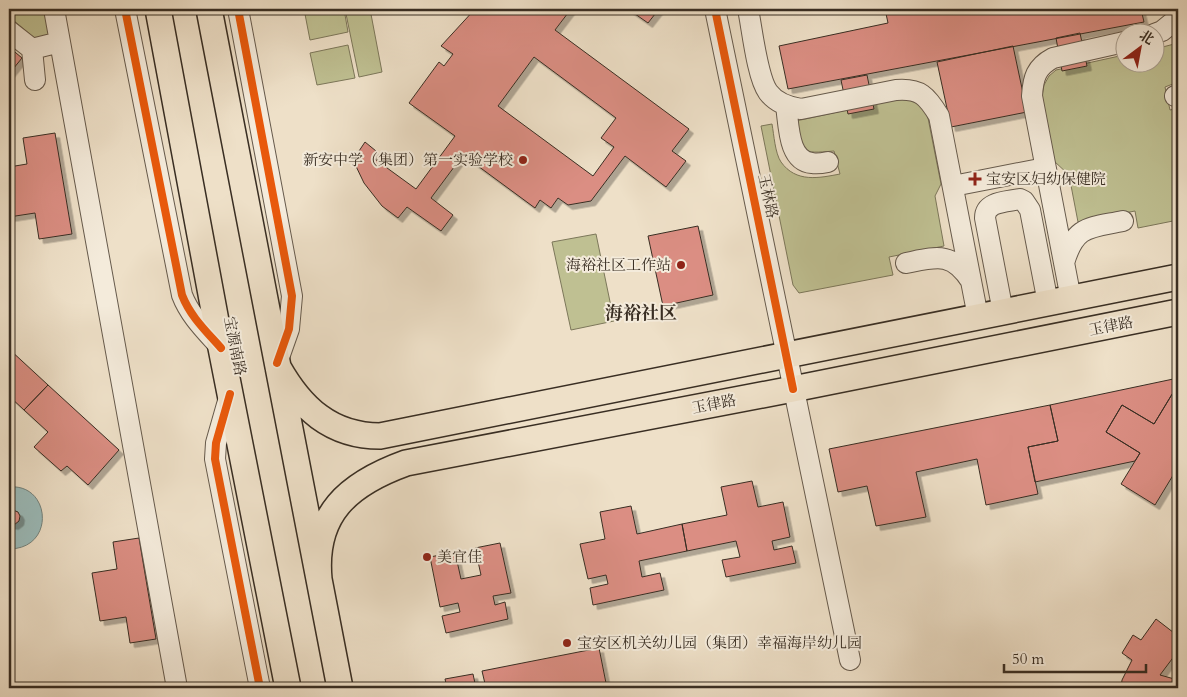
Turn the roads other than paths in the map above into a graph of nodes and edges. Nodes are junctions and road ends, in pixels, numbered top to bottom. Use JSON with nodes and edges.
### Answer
{"nodes":[{"id":1,"x":54,"y":9,"type":"edge"},
{"id":2,"x":125,"y":9,"type":"edge"},
{"id":3,"x":158,"y":9,"type":"edge"},
{"id":4,"x":209,"y":9,"type":"edge"},
{"id":5,"x":238,"y":9,"type":"edge"},
{"id":6,"x":715,"y":9,"type":"edge"},
{"id":7,"x":748,"y":9,"type":"edge"},
{"id":8,"x":1178,"y":18,"type":"edge"},
{"id":9,"x":1164,"y":29,"type":"edge"},
{"id":10,"x":9,"y":31,"type":"edge"},
{"id":11,"x":60,"y":42,"type":"junction"},
{"id":12,"x":1114,"y":44,"type":"edge"},
{"id":13,"x":32,"y":49,"type":"junction"},
{"id":14,"x":35,"y":80,"type":"dead end"},
{"id":15,"x":786,"y":106,"type":"junction"},
{"id":16,"x":828,"y":162,"type":"dead end"},
{"id":17,"x":1046,"y":168,"type":"junction"},
{"id":18,"x":953,"y":186,"type":"junction"},
{"id":19,"x":1123,"y":221,"type":"dead end"},
{"id":20,"x":906,"y":263,"type":"dead end"},
{"id":21,"x":1064,"y":263,"type":"junction"},
{"id":22,"x":1178,"y":277,"type":"edge"},
{"id":23,"x":971,"y":281,"type":"junction"},
{"id":24,"x":1059,"y":301,"type":"junction"},
{"id":25,"x":1003,"y":312,"type":"junction"},
{"id":26,"x":1178,"y":312,"type":"edge"},
{"id":27,"x":978,"y":317,"type":"junction"},
{"id":28,"x":221,"y":348,"type":"junction"},
{"id":29,"x":786,"y":357,"type":"junction"},
{"id":30,"x":277,"y":365,"type":"junction"},
{"id":31,"x":793,"y":389,"type":"junction"},
{"id":32,"x":230,"y":394,"type":"junction"},
{"id":33,"x":414,"y":431,"type":"junction"},
{"id":34,"x":419,"y":461,"type":"junction"},
{"id":35,"x":320,"y":580,"type":"junction"},
{"id":36,"x":850,"y":660,"type":"dead end"},
{"id":37,"x":177,"y":688,"type":"edge"},
{"id":38,"x":260,"y":688,"type":"edge"},
{"id":39,"x":288,"y":688,"type":"edge"},
{"id":40,"x":340,"y":688,"type":"edge"}],
"edges":[{"from":1,"to":11,"type":"street"},
{"from":2,"to":28,"type":"street"},
{"from":3,"to":28,"type":"main road","name":"宝源南路"},
{"from":4,"to":30,"type":"main road"},
{"from":5,"to":30,"type":"street"},
{"from":6,"to":29,"type":"street","name":"玉林路"},
{"from":7,"to":15,"type":"street"},
{"from":8,"to":9,"type":"street"},
{"from":10,"to":13,"type":"street"},
{"from":11,"to":13,"type":"street"},
{"from":11,"to":37,"type":"street"},
{"from":12,"to":17,"type":"street"},
{"from":13,"to":14,"type":"street"},
{"from":15,"to":16,"type":"street"},
{"from":15,"to":18,"type":"street"},
{"from":17,"to":18,"type":"street"},
{"from":17,"to":21,"type":"street"},
{"from":18,"to":23,"type":"street"},
{"from":19,"to":21,"type":"street"},
{"from":20,"to":23,"type":"street"},
{"from":21,"to":24,"type":"street"},
{"from":22,"to":24,"type":"main road"},
{"from":23,"to":27,"type":"street"},
{"from":24,"to":25,"type":"main road"},
{"from":24,"to":25,"type":"street"},
{"from":25,"to":27,"type":"main road"},
{"from":26,"to":31,"type":"main road","name":"玉律路"},
{"from":27,"to":29,"type":"main road"},
{"from":28,"to":32,"type":"main road","name":"宝源南路"},
{"from":29,"to":31,"type":"street","name":"玉林路"},
{"from":29,"to":33,"type":"main road"},
{"from":30,"to":33,"type":"main road"},
{"from":30,"to":35,"type":"main road"},
{"from":31,"to":34,"type":"main road","name":"玉律路"},
{"from":31,"to":36,"type":"street","name":"玉林路"},
{"from":32,"to":38,"type":"street"},
{"from":32,"to":39,"type":"main road","name":"宝源南路"},
{"from":33,"to":34,"type":"main road"},
{"from":34,"to":35,"type":"main road","name":"玉律路"},
{"from":35,"to":40,"type":"main road"}]}
